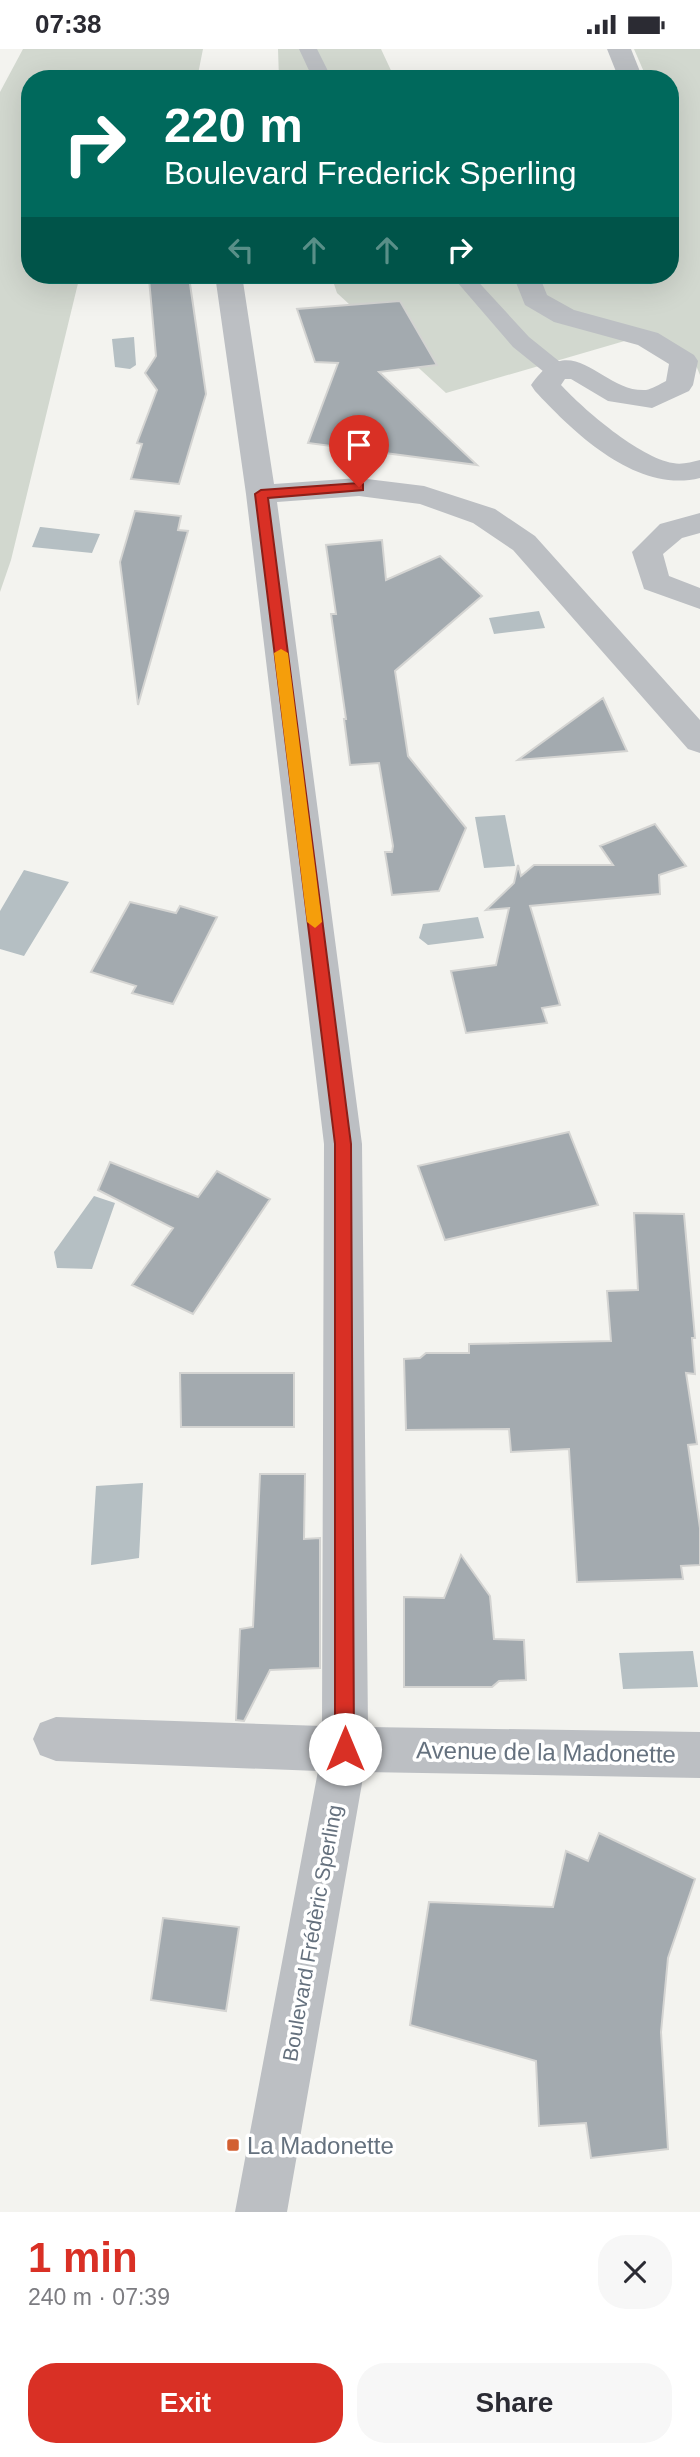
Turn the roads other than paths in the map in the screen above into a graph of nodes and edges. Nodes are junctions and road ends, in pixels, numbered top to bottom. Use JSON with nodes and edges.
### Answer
{"nodes":[{"id":1,"x":307,"y":49,"type":"edge"},
{"id":2,"x":619,"y":49,"type":"edge"},
{"id":3,"x":318,"y":70,"type":"edge"},
{"id":4,"x":628,"y":70,"type":"edge"},
{"id":5,"x":229,"y":284,"type":"edge"},
{"id":6,"x":469,"y":284,"type":"edge"},
{"id":7,"x":529,"y":284,"type":"edge"},
{"id":8,"x":557,"y":371,"type":"junction"},
{"id":9,"x":700,"y":469,"type":"edge"},
{"id":10,"x":261,"y":494,"type":"junction"},
{"id":11,"x":700,"y":523,"type":"edge"},
{"id":12,"x":700,"y":599,"type":"edge"},
{"id":13,"x":700,"y":741,"type":"edge"},
{"id":14,"x":56,"y":1739,"type":"dead end"},
{"id":15,"x":345,"y":1749,"type":"junction"},
{"id":16,"x":700,"y":1755,"type":"edge"},
{"id":17,"x":261,"y":2212,"type":"edge"}],
"edges":[{"from":1,"to":3,"type":"lane"},
{"from":2,"to":4,"type":"street"},
{"from":5,"to":10,"type":"street","name":"Boulevard Frédèric Sperling"},
{"from":6,"to":8,"type":"lane"},
{"from":7,"to":8,"type":"street"},
{"from":8,"to":9,"type":"street"},
{"from":10,"to":13,"type":"street"},
{"from":10,"to":15,"type":"street","name":"Boulevard Frédèric Sperling"},
{"from":11,"to":12,"type":"street"},
{"from":14,"to":15,"type":"street","name":"Avenue de la Madonette"},
{"from":15,"to":16,"type":"street","name":"Avenue de la Madonette"},
{"from":15,"to":17,"type":"street","name":"Boulevard Frédèric Sperling"}]}
